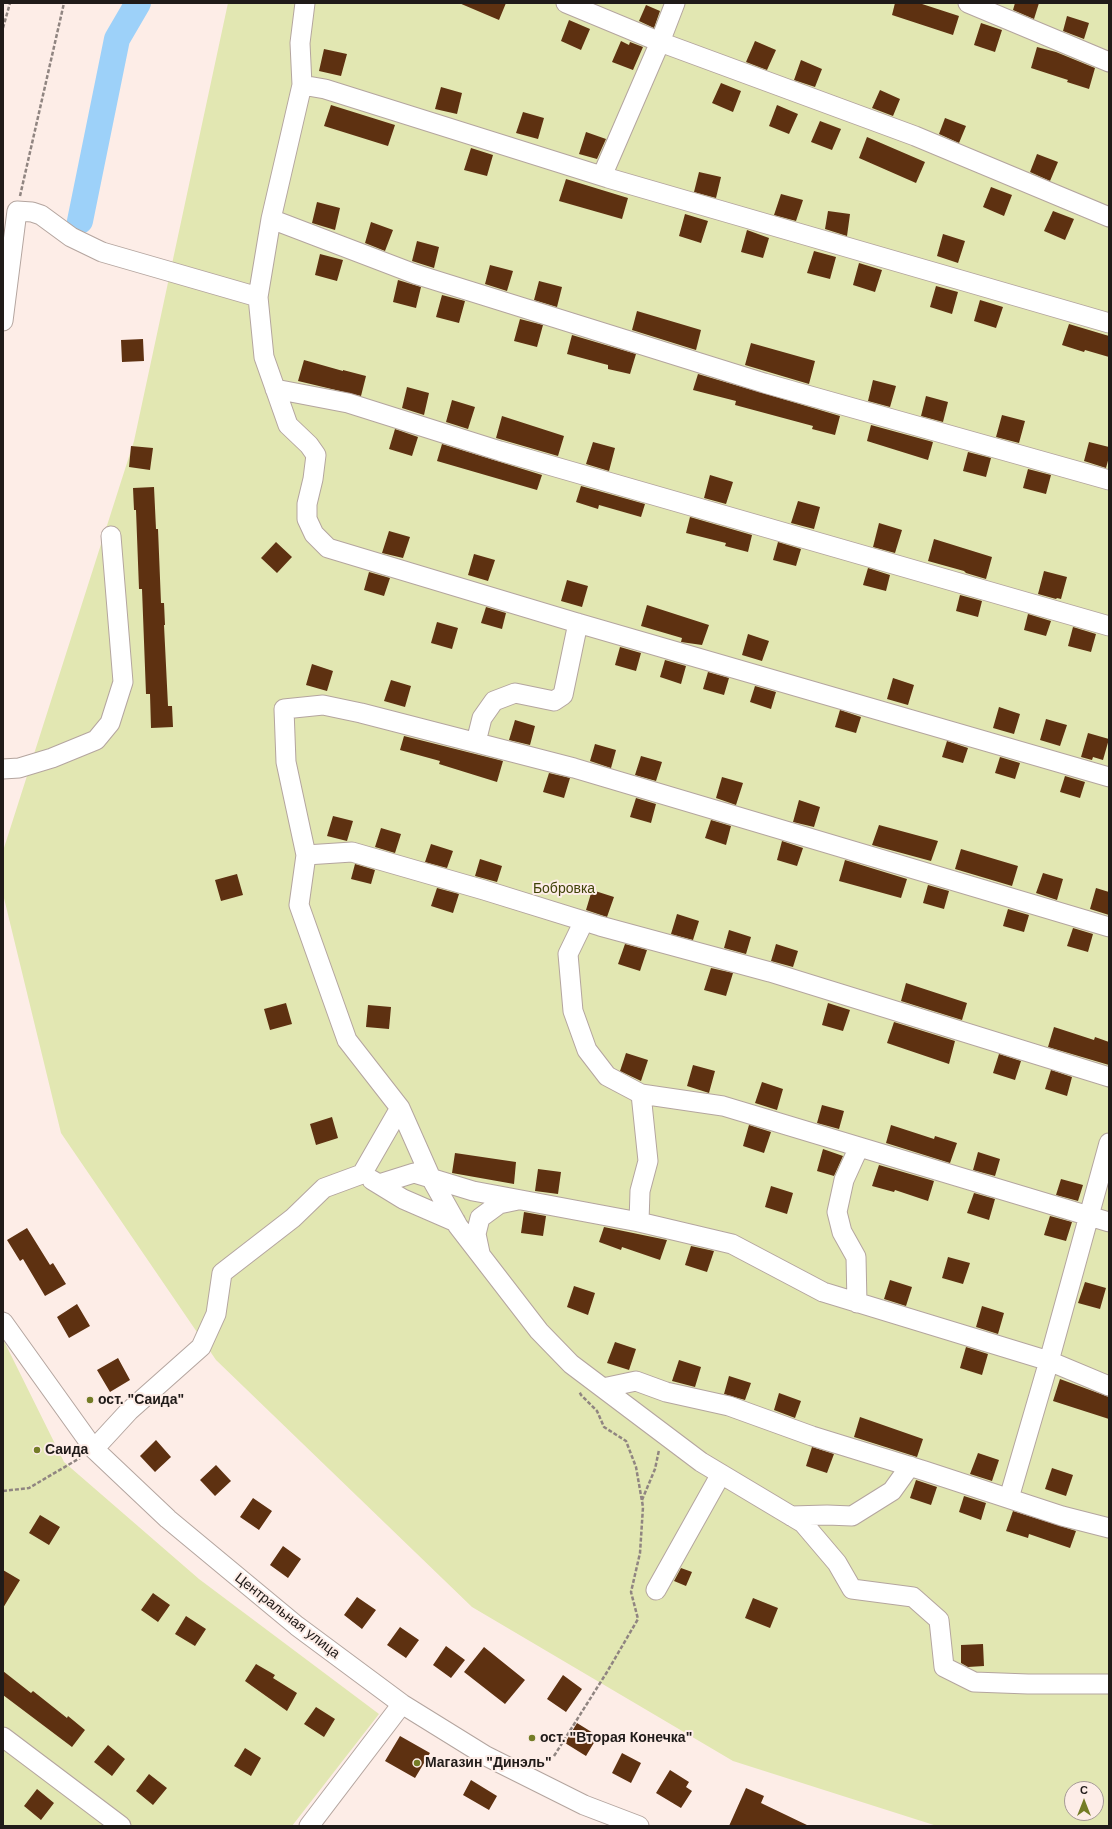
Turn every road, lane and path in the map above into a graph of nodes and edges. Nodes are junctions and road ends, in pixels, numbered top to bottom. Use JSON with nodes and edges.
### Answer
{"nodes":[{"id":1,"x":10,"y":3,"type":"edge"},
{"id":2,"x":64,"y":3,"type":"edge"},
{"id":3,"x":306,"y":3,"type":"edge"},
{"id":4,"x":566,"y":3,"type":"edge"},
{"id":5,"x":675,"y":3,"type":"edge"},
{"id":6,"x":968,"y":3,"type":"edge"},
{"id":7,"x":3,"y":28,"type":"edge"},
{"id":8,"x":660,"y":42,"type":"junction"},
{"id":9,"x":1109,"y":62,"type":"edge"},
{"id":10,"x":302,"y":85,"type":"junction"},
{"id":11,"x":602,"y":176,"type":"junction"},
{"id":12,"x":17,"y":211,"type":"junction"},
{"id":13,"x":1109,"y":217,"type":"edge"},
{"id":14,"x":271,"y":219,"type":"junction"},
{"id":15,"x":258,"y":297,"type":"junction"},
{"id":16,"x":3,"y":321,"type":"edge"},
{"id":17,"x":1109,"y":323,"type":"edge"},
{"id":18,"x":275,"y":389,"type":"junction"},
{"id":19,"x":1109,"y":480,"type":"edge"},
{"id":20,"x":111,"y":536,"type":"dead end"},
{"id":21,"x":578,"y":623,"type":"junction"},
{"id":22,"x":1109,"y":626,"type":"edge"},
{"id":23,"x":476,"y":742,"type":"junction"},
{"id":24,"x":3,"y":769,"type":"edge"},
{"id":25,"x":1109,"y":777,"type":"edge"},
{"id":26,"x":306,"y":855,"type":"junction"},
{"id":27,"x":584,"y":921,"type":"junction"},
{"id":28,"x":1109,"y":927,"type":"edge"},
{"id":29,"x":1109,"y":1077,"type":"edge"},
{"id":30,"x":641,"y":1094,"type":"junction"},
{"id":31,"x":400,"y":1108,"type":"junction"},
{"id":32,"x":1109,"y":1143,"type":"edge"},
{"id":33,"x":859,"y":1147,"type":"junction"},
{"id":34,"x":362,"y":1174,"type":"junction"},
{"id":35,"x":431,"y":1178,"type":"junction"},
{"id":36,"x":379,"y":1184,"type":"junction"},
{"id":37,"x":521,"y":1199,"type":"junction"},
{"id":38,"x":1088,"y":1216,"type":"junction"},
{"id":39,"x":456,"y":1222,"type":"junction"},
{"id":40,"x":639,"y":1222,"type":"junction"},
{"id":41,"x":1109,"y":1222,"type":"edge"},
{"id":42,"x":480,"y":1255,"type":"junction"},
{"id":43,"x":858,"y":1303,"type":"junction"},
{"id":44,"x":3,"y":1322,"type":"edge"},
{"id":45,"x":1049,"y":1361,"type":"junction"},
{"id":46,"x":1109,"y":1386,"type":"edge"},
{"id":47,"x":577,"y":1388,"type":"dead end"},
{"id":48,"x":603,"y":1388,"type":"junction"},
{"id":49,"x":658,"y":1429,"type":"junction"},
{"id":50,"x":94,"y":1449,"type":"junction"},
{"id":51,"x":910,"y":1466,"type":"junction"},
{"id":52,"x":721,"y":1474,"type":"junction"},
{"id":53,"x":3,"y":1491,"type":"edge"},
{"id":54,"x":1009,"y":1498,"type":"junction"},
{"id":55,"x":642,"y":1500,"type":"junction"},
{"id":56,"x":791,"y":1516,"type":"junction"},
{"id":57,"x":1109,"y":1528,"type":"edge"},
{"id":58,"x":656,"y":1590,"type":"dead end"},
{"id":59,"x":1109,"y":1684,"type":"edge"},
{"id":60,"x":402,"y":1704,"type":"junction"},
{"id":61,"x":3,"y":1737,"type":"edge"},
{"id":62,"x":554,"y":1756,"type":"dead end"},
{"id":63,"x":121,"y":1826,"type":"edge"},
{"id":64,"x":309,"y":1826,"type":"edge"},
{"id":65,"x":639,"y":1826,"type":"edge"}],
"edges":[{"from":1,"to":7,"type":"path"},
{"from":2,"to":12,"type":"path"},
{"from":3,"to":10,"type":"street"},
{"from":4,"to":8,"type":"street"},
{"from":5,"to":8,"type":"street"},
{"from":6,"to":9,"type":"street"},
{"from":8,"to":11,"type":"street"},
{"from":8,"to":13,"type":"street"},
{"from":10,"to":11,"type":"street"},
{"from":10,"to":14,"type":"street"},
{"from":11,"to":17,"type":"street"},
{"from":12,"to":15,"type":"street"},
{"from":12,"to":16,"type":"street"},
{"from":14,"to":15,"type":"street"},
{"from":14,"to":19,"type":"street"},
{"from":15,"to":18,"type":"street"},
{"from":18,"to":21,"type":"street"},
{"from":18,"to":22,"type":"street"},
{"from":20,"to":24,"type":"street"},
{"from":21,"to":23,"type":"street"},
{"from":21,"to":25,"type":"street"},
{"from":23,"to":26,"type":"street"},
{"from":23,"to":28,"type":"street"},
{"from":26,"to":27,"type":"street"},
{"from":26,"to":31,"type":"street"},
{"from":27,"to":29,"type":"street"},
{"from":27,"to":30,"type":"street"},
{"from":30,"to":33,"type":"street"},
{"from":30,"to":40,"type":"street"},
{"from":31,"to":34,"type":"street"},
{"from":31,"to":35,"type":"street"},
{"from":32,"to":38,"type":"street"},
{"from":33,"to":38,"type":"street"},
{"from":33,"to":43,"type":"street"},
{"from":34,"to":36,"type":"street"},
{"from":34,"to":50,"type":"street"},
{"from":35,"to":36,"type":"street"},
{"from":35,"to":37,"type":"street"},
{"from":35,"to":39,"type":"street"},
{"from":36,"to":39,"type":"street"},
{"from":37,"to":40,"type":"street"},
{"from":37,"to":42,"type":"street"},
{"from":38,"to":41,"type":"street"},
{"from":38,"to":45,"type":"street"},
{"from":39,"to":42,"type":"street"},
{"from":40,"to":43,"type":"street"},
{"from":42,"to":48,"type":"street"},
{"from":43,"to":45,"type":"street"},
{"from":44,"to":50,"type":"street","name":"Центральная улица"},
{"from":45,"to":46,"type":"street"},
{"from":45,"to":54,"type":"street"},
{"from":47,"to":55,"type":"path"},
{"from":48,"to":49,"type":"street"},
{"from":48,"to":51,"type":"street"},
{"from":49,"to":52,"type":"street"},
{"from":49,"to":55,"type":"path"},
{"from":50,"to":53,"type":"path"},
{"from":50,"to":60,"type":"street","name":"Центральная улица"},
{"from":51,"to":54,"type":"street"},
{"from":51,"to":56,"type":"street"},
{"from":52,"to":56,"type":"street"},
{"from":52,"to":58,"type":"street"},
{"from":54,"to":57,"type":"street"},
{"from":55,"to":62,"type":"path"},
{"from":56,"to":59,"type":"street"},
{"from":60,"to":64,"type":"street"},
{"from":60,"to":65,"type":"street","name":"Центральная улица"},
{"from":61,"to":63,"type":"street"}]}
